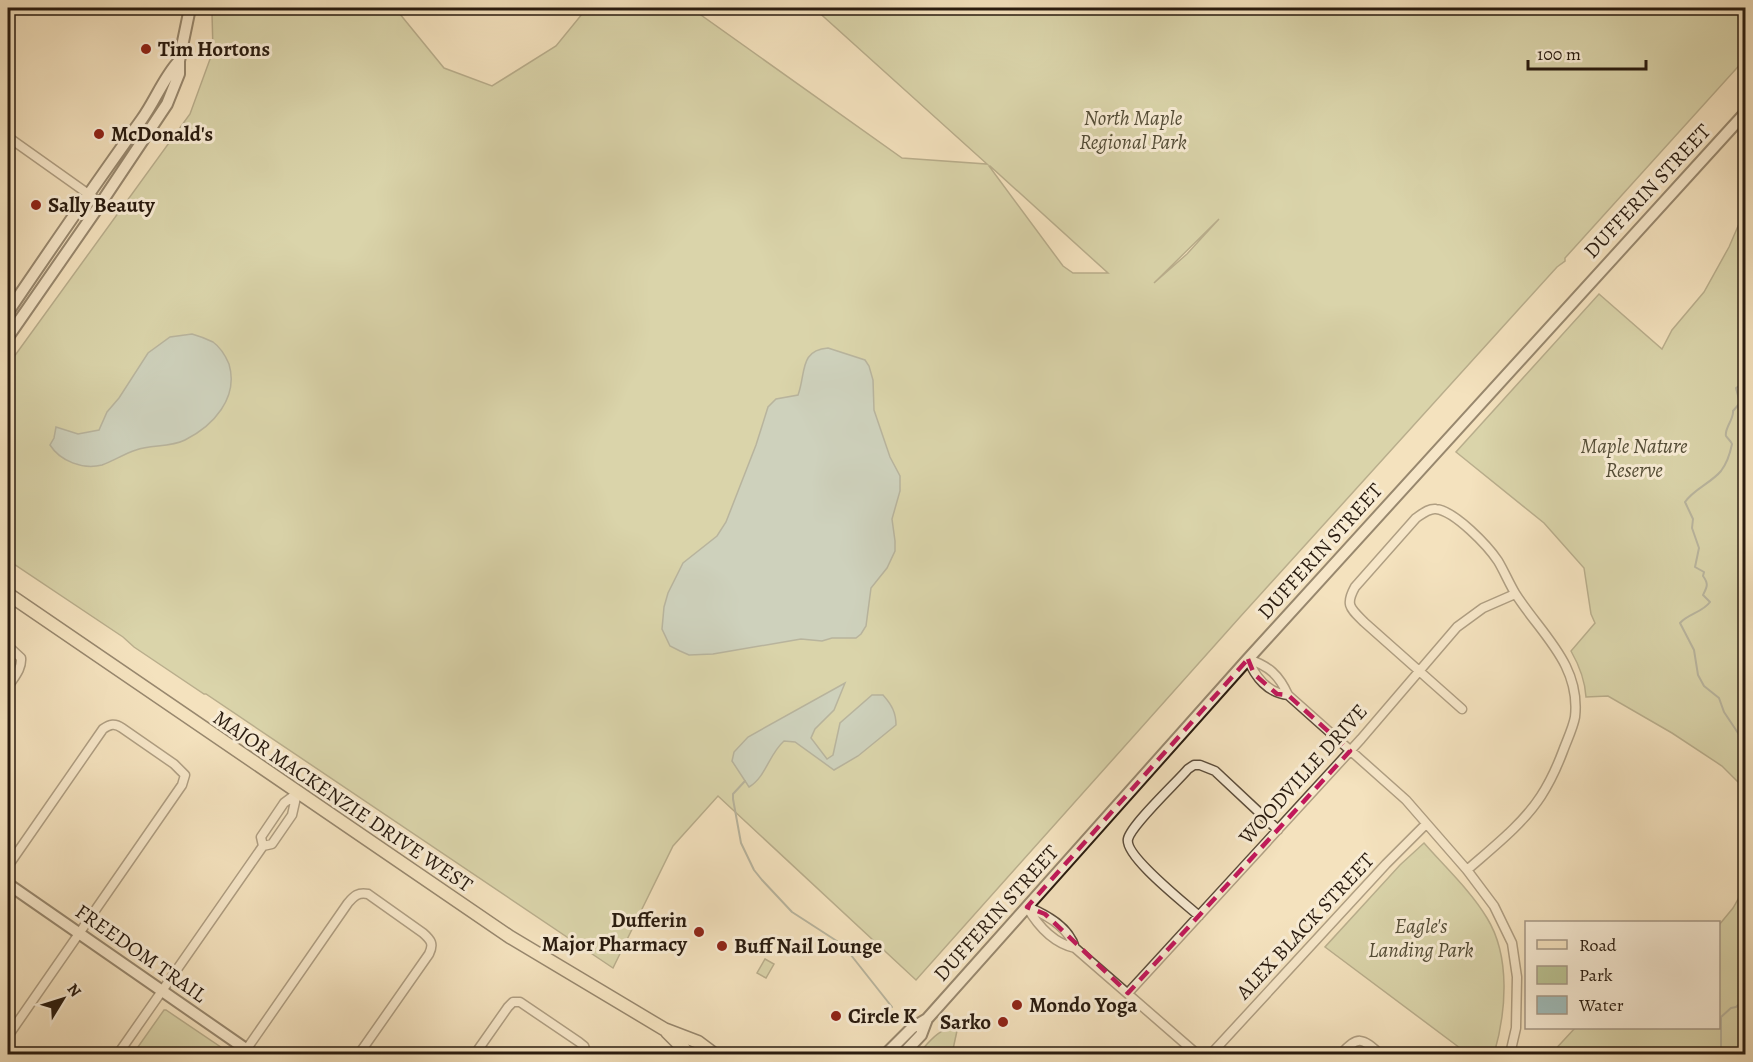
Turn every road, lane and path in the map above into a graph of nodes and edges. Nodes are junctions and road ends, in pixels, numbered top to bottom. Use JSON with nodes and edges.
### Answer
{"nodes":[{"id":1,"x":190,"y":8,"type":"edge"},
{"id":2,"x":179,"y":61,"type":"junction"},
{"id":3,"x":1746,"y":112,"type":"edge"},
{"id":4,"x":8,"y":137,"type":"edge"},
{"id":5,"x":88,"y":194,"type":"junction"},
{"id":6,"x":101,"y":203,"type":"junction"},
{"id":7,"x":8,"y":312,"type":"edge"},
{"id":8,"x":8,"y":337,"type":"edge"},
{"id":9,"x":8,"y":594,"type":"edge"},
{"id":10,"x":1515,"y":594,"type":"junction"},
{"id":11,"x":8,"y":646,"type":"edge"},
{"id":12,"x":1248,"y":659,"type":"junction"},
{"id":13,"x":1419,"y":670,"type":"junction"},
{"id":14,"x":8,"y":687,"type":"edge"},
{"id":15,"x":1288,"y":695,"type":"junction"},
{"id":16,"x":1462,"y":709,"type":"dead end"},
{"id":17,"x":1350,"y":751,"type":"junction"},
{"id":18,"x":297,"y":793,"type":"junction"},
{"id":19,"x":1426,"y":824,"type":"junction"},
{"id":20,"x":1278,"y":830,"type":"junction"},
{"id":21,"x":263,"y":846,"type":"junction"},
{"id":22,"x":8,"y":866,"type":"edge"},
{"id":23,"x":1467,"y":870,"type":"junction"},
{"id":24,"x":8,"y":884,"type":"edge"},
{"id":25,"x":1027,"y":907,"type":"junction"},
{"id":26,"x":1199,"y":916,"type":"junction"},
{"id":27,"x":79,"y":934,"type":"junction"},
{"id":28,"x":1075,"y":948,"type":"junction"},
{"id":29,"x":162,"y":991,"type":"junction"},
{"id":30,"x":1128,"y":993,"type":"junction"},
{"id":31,"x":927,"y":1019,"type":"junction"},
{"id":32,"x":664,"y":1029,"type":"junction"},
{"id":33,"x":8,"y":1036,"type":"edge"},
{"id":34,"x":249,"y":1052,"type":"edge"},
{"id":35,"x":118,"y":1054,"type":"edge"},
{"id":36,"x":359,"y":1054,"type":"edge"},
{"id":37,"x":475,"y":1054,"type":"edge"},
{"id":38,"x":587,"y":1054,"type":"edge"},
{"id":39,"x":689,"y":1054,"type":"edge"},
{"id":40,"x":714,"y":1054,"type":"edge"},
{"id":41,"x":886,"y":1054,"type":"edge"},
{"id":42,"x":903,"y":1054,"type":"edge"},
{"id":43,"x":1197,"y":1054,"type":"edge"},
{"id":44,"x":1211,"y":1054,"type":"edge"},
{"id":45,"x":1341,"y":1054,"type":"edge"},
{"id":46,"x":1380,"y":1054,"type":"edge"},
{"id":47,"x":1510,"y":1054,"type":"edge"}],
"edges":[{"from":1,"to":2,"type":"main road"},
{"from":2,"to":5,"type":"main road"},
{"from":2,"to":6,"type":"main road"},
{"from":3,"to":12,"type":"main road","name":"DUFFERIN STREET"},
{"from":4,"to":5,"type":"street"},
{"from":5,"to":6,"type":"street"},
{"from":5,"to":7,"type":"main road"},
{"from":6,"to":8,"type":"main road"},
{"from":9,"to":18,"type":"main road","name":"MAJOR MACKENZIE DRIVE WEST"},
{"from":10,"to":13,"type":"street","name":"WOODVILLE DRIVE"},
{"from":10,"to":13,"type":"street"},
{"from":10,"to":23,"type":"street"},
{"from":11,"to":14,"type":"street"},
{"from":12,"to":15,"type":"street"},
{"from":12,"to":15,"type":"street"},
{"from":12,"to":25,"type":"main road","name":"DUFFERIN STREET"},
{"from":13,"to":16,"type":"street"},
{"from":13,"to":17,"type":"street","name":"WOODVILLE DRIVE"},
{"from":15,"to":17,"type":"street"},
{"from":17,"to":19,"type":"street"},
{"from":17,"to":20,"type":"street","name":"WOODVILLE DRIVE"},
{"from":18,"to":21,"type":"street"},
{"from":18,"to":21,"type":"street"},
{"from":18,"to":32,"type":"main road","name":"MAJOR MACKENZIE DRIVE WEST"},
{"from":19,"to":23,"type":"street"},
{"from":19,"to":44,"type":"street","name":"ALEX BLACK STREET"},
{"from":20,"to":26,"type":"street","name":"WOODVILLE DRIVE"},
{"from":20,"to":26,"type":"street"},
{"from":21,"to":29,"type":"street"},
{"from":22,"to":27,"type":"street"},
{"from":23,"to":47,"type":"street"},
{"from":24,"to":27,"type":"main road","name":"FREEDOM TRAIL"},
{"from":25,"to":28,"type":"street"},
{"from":25,"to":28,"type":"street"},
{"from":25,"to":31,"type":"main road","name":"DUFFERIN STREET"},
{"from":26,"to":30,"type":"street","name":"WOODVILLE DRIVE"},
{"from":27,"to":29,"type":"main road","name":"FREEDOM TRAIL"},
{"from":27,"to":33,"type":"street"},
{"from":28,"to":30,"type":"street"},
{"from":29,"to":34,"type":"main road","name":"FREEDOM TRAIL"},
{"from":29,"to":35,"type":"street"},
{"from":30,"to":43,"type":"street"},
{"from":31,"to":41,"type":"main road","name":"DUFFERIN STREET"},
{"from":31,"to":42,"type":"main road","name":"DUFFERIN STREET"},
{"from":32,"to":39,"type":"main road","name":"MAJOR MACKENZIE DRIVE WEST"},
{"from":32,"to":40,"type":"main road","name":"MAJOR MACKENZIE DRIVE WEST"},
{"from":34,"to":36,"type":"street"},
{"from":37,"to":38,"type":"street"},
{"from":45,"to":46,"type":"street"}]}
